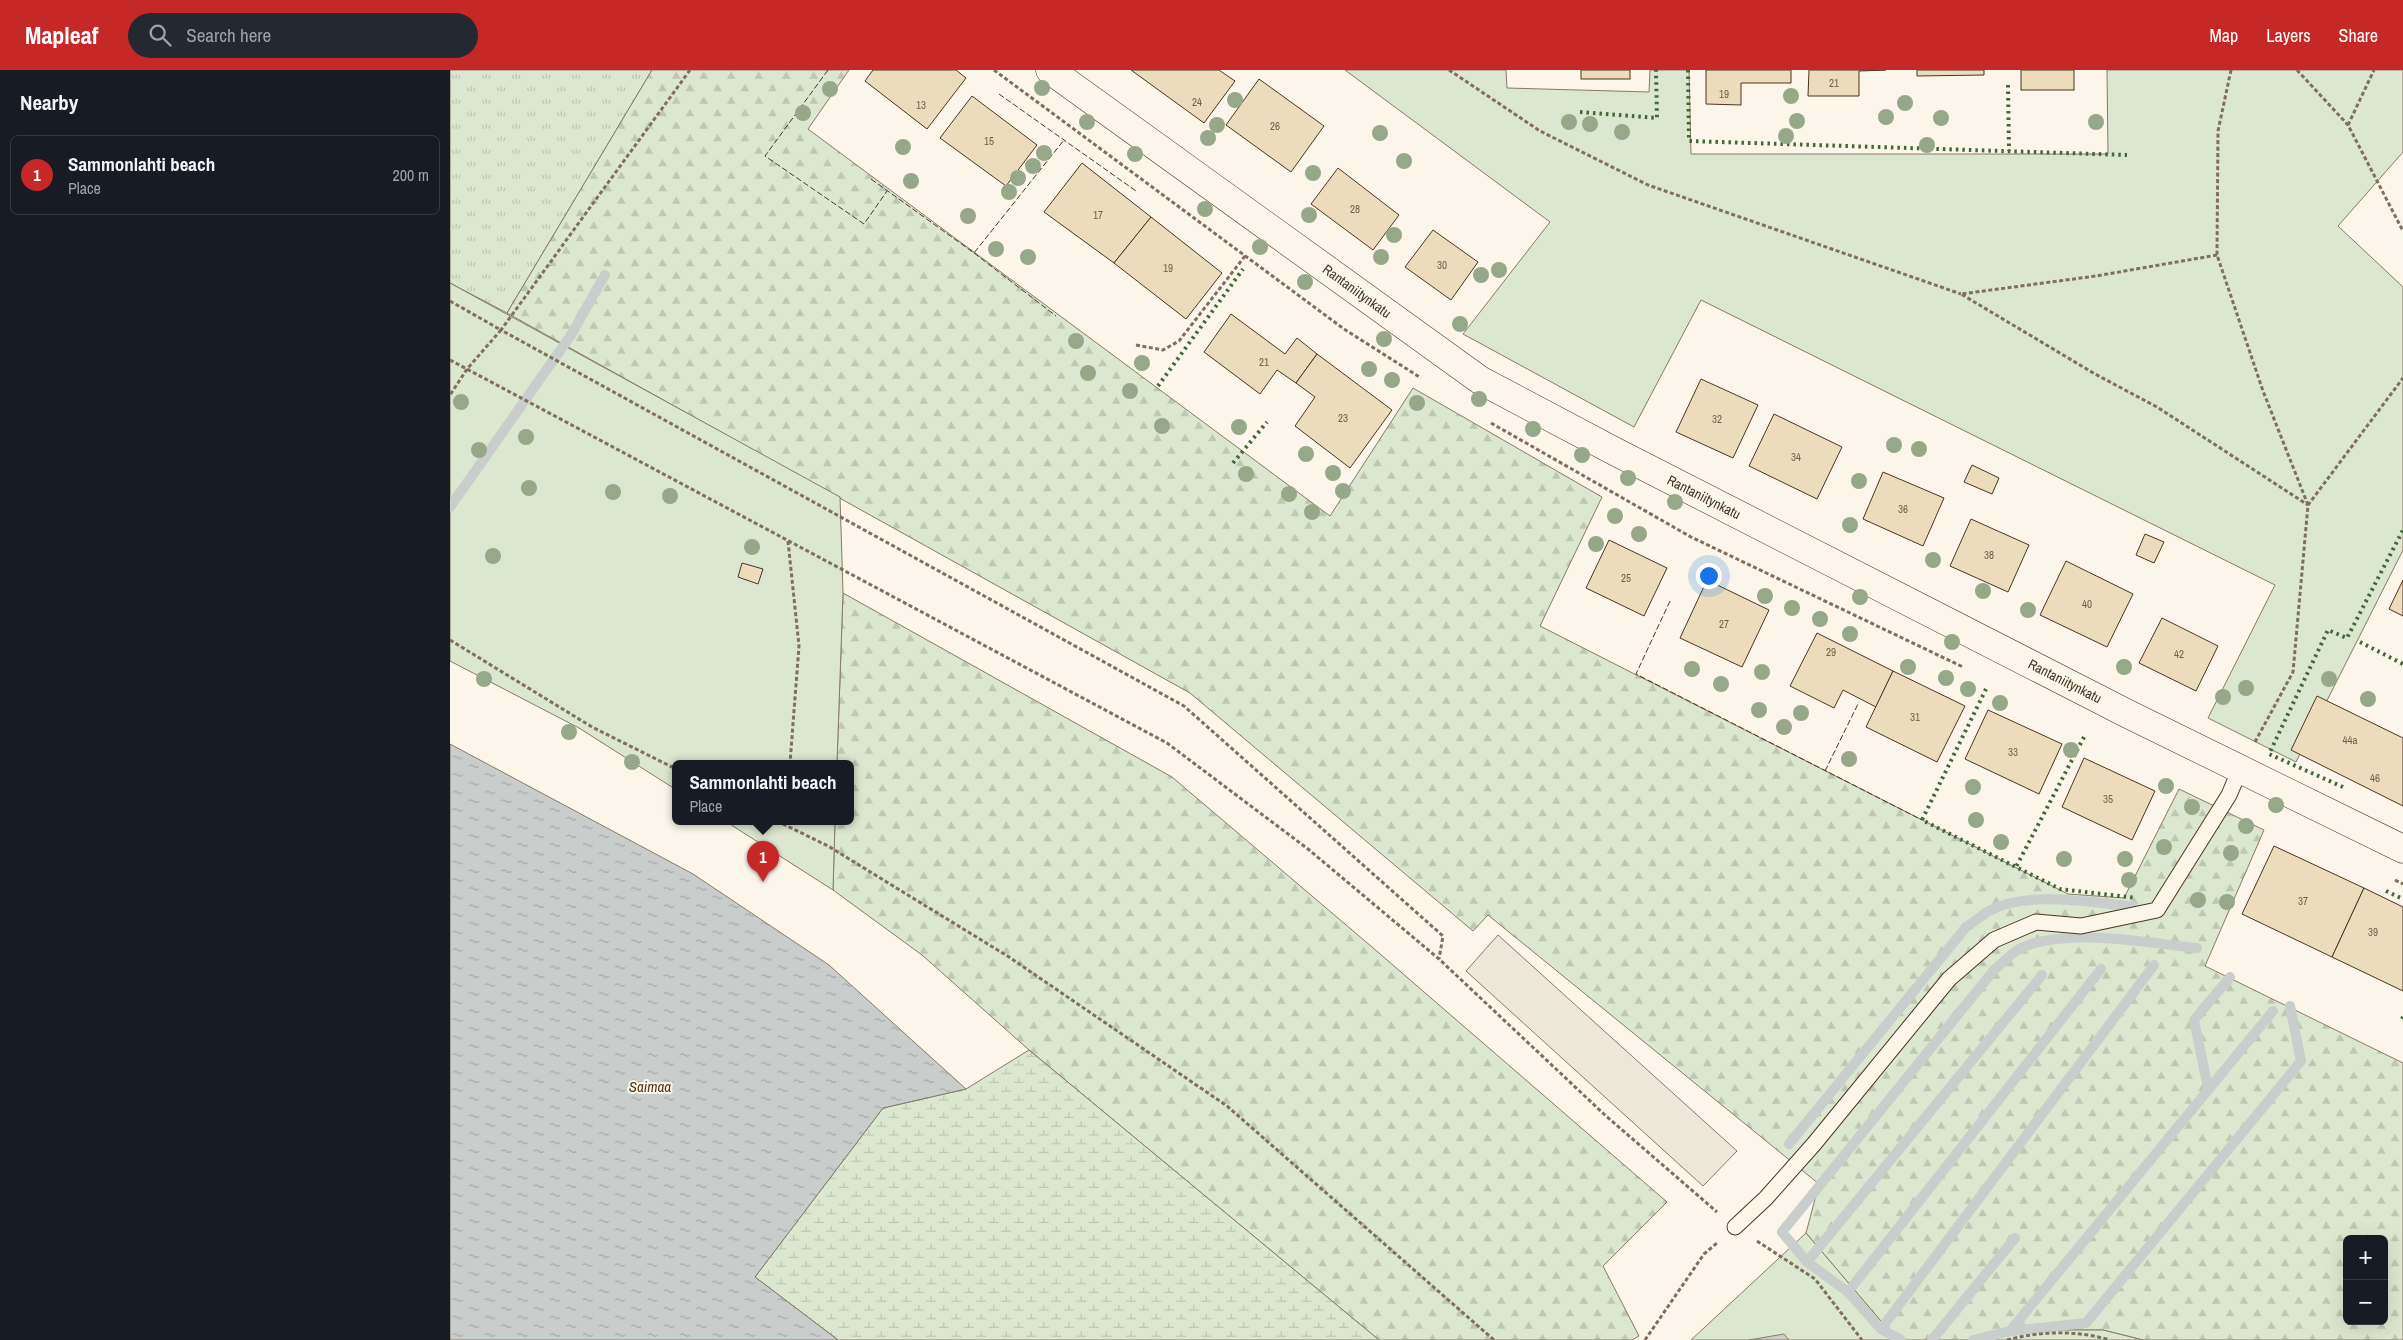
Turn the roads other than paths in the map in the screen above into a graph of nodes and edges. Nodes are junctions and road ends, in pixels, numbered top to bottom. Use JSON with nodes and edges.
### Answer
{"nodes":[{"id":1,"x":1050,"y":70,"type":"edge"},
{"id":2,"x":2240,"y":768,"type":"junction"},
{"id":3,"x":2403,"y":849,"type":"edge"},
{"id":4,"x":1735,"y":1228,"type":"road end"}],
"edges":[{"from":1,"to":2,"type":"street","name":"Rantaniitynkatu"},
{"from":2,"to":3,"type":"street","name":"Rantaniitynkatu"},
{"from":2,"to":4,"type":"lane"}]}
